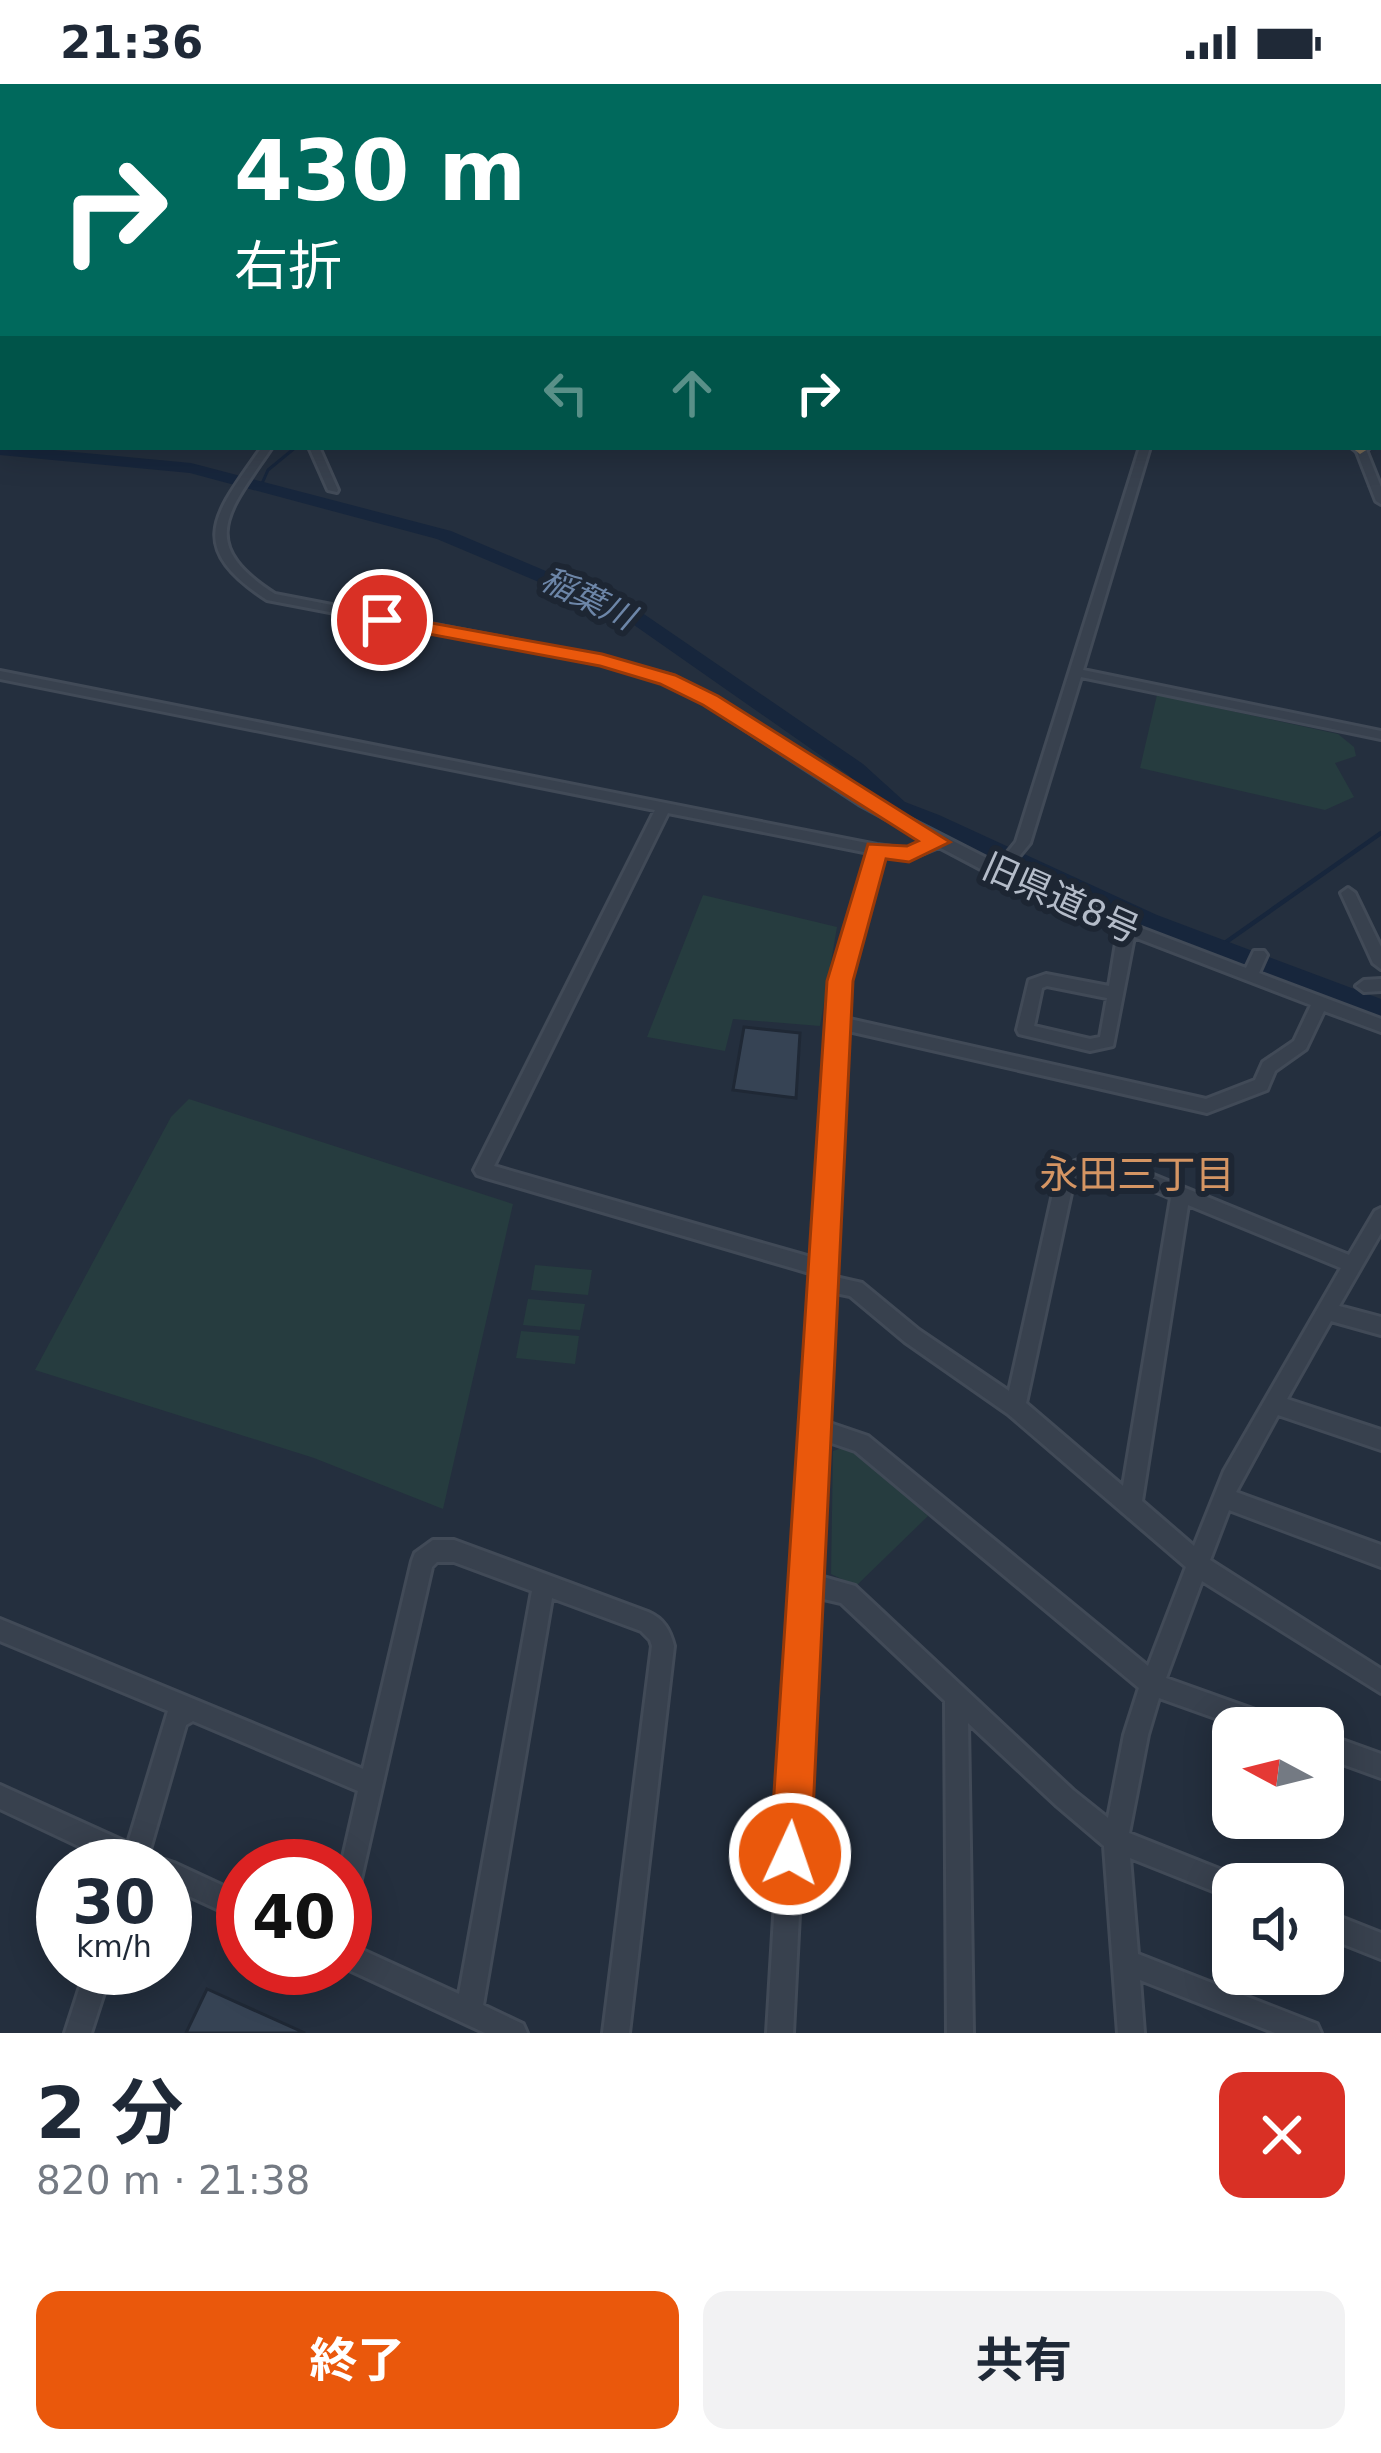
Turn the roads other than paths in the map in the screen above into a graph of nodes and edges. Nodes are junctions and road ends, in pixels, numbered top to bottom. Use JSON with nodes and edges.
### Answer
{"nodes":[{"id":1,"x":265,"y":450,"type":"edge"},
{"id":2,"x":316,"y":450,"type":"edge"},
{"id":3,"x":1144,"y":450,"type":"edge"},
{"id":4,"x":1361,"y":450,"type":"edge"},
{"id":5,"x":333,"y":490,"type":"dead end"},
{"id":6,"x":1381,"y":501,"type":"edge"},
{"id":7,"x":1076,"y":672,"type":"junction"},
{"id":8,"x":0,"y":675,"type":"edge"},
{"id":9,"x":1381,"y":735,"type":"edge"},
{"id":10,"x":664,"y":807,"type":"junction"},
{"id":11,"x":938,"y":842,"type":"junction"},
{"id":12,"x":877,"y":850,"type":"junction"},
{"id":13,"x":999,"y":872,"type":"junction"},
{"id":14,"x":1348,"y":893,"type":"dead end"},
{"id":15,"x":1131,"y":930,"type":"junction"},
{"id":16,"x":1381,"y":962,"type":"edge"},
{"id":17,"x":1114,"y":992,"type":"junction"},
{"id":18,"x":1320,"y":1003,"type":"junction"},
{"id":19,"x":836,"y":1022,"type":"junction"},
{"id":20,"x":1381,"y":1026,"type":"edge"},
{"id":21,"x":1181,"y":1193,"type":"junction"},
{"id":22,"x":1381,"y":1216,"type":"edge"},
{"id":23,"x":1354,"y":1265,"type":"junction"},
{"id":24,"x":822,"y":1276,"type":"junction"},
{"id":25,"x":1328,"y":1312,"type":"junction"},
{"id":26,"x":1381,"y":1326,"type":"edge"},
{"id":27,"x":1273,"y":1404,"type":"junction"},
{"id":28,"x":1015,"y":1407,"type":"junction"},
{"id":29,"x":812,"y":1427,"type":"junction"},
{"id":30,"x":1381,"y":1440,"type":"edge"},
{"id":31,"x":1223,"y":1497,"type":"junction"},
{"id":32,"x":1131,"y":1502,"type":"junction"},
{"id":33,"x":1381,"y":1556,"type":"edge"},
{"id":34,"x":1198,"y":1563,"type":"junction"},
{"id":35,"x":805,"y":1583,"type":"junction"},
{"id":36,"x":543,"y":1588,"type":"junction"},
{"id":37,"x":0,"y":1630,"type":"edge"},
{"id":38,"x":1381,"y":1682,"type":"edge"},
{"id":39,"x":1152,"y":1684,"type":"junction"},
{"id":40,"x":956,"y":1696,"type":"junction"},
{"id":41,"x":1216,"y":1707,"type":"edge"},
{"id":42,"x":191,"y":1710,"type":"junction"},
{"id":43,"x":1344,"y":1753,"type":"edge"},
{"id":44,"x":1381,"y":1766,"type":"edge"},
{"id":45,"x":371,"y":1784,"type":"junction"},
{"id":46,"x":0,"y":1797,"type":"edge"},
{"id":47,"x":88,"y":1839,"type":"edge"},
{"id":48,"x":146,"y":1839,"type":"edge"},
{"id":49,"x":359,"y":1839,"type":"edge"},
{"id":50,"x":1116,"y":1840,"type":"junction"},
{"id":51,"x":1212,"y":1879,"type":"edge"},
{"id":52,"x":1344,"y":1931,"type":"edge"},
{"id":53,"x":1381,"y":1946,"type":"edge"},
{"id":54,"x":1124,"y":1961,"type":"junction"},
{"id":55,"x":372,"y":1968,"type":"edge"},
{"id":56,"x":90,"y":1995,"type":"edge"},
{"id":57,"x":469,"y":2014,"type":"junction"},
{"id":58,"x":78,"y":2033,"type":"edge"},
{"id":59,"x":514,"y":2033,"type":"edge"},
{"id":60,"x":616,"y":2033,"type":"edge"},
{"id":61,"x":780,"y":2033,"type":"edge"},
{"id":62,"x":960,"y":2033,"type":"edge"},
{"id":63,"x":1131,"y":2033,"type":"edge"},
{"id":64,"x":1308,"y":2033,"type":"edge"}],
"edges":[{"from":1,"to":11,"type":"street","name":"旧県道8号"},
{"from":2,"to":5,"type":"street"},
{"from":3,"to":7,"type":"street"},
{"from":4,"to":6,"type":"street"},
{"from":7,"to":9,"type":"street"},
{"from":7,"to":13,"type":"street"},
{"from":8,"to":10,"type":"street"},
{"from":10,"to":12,"type":"street"},
{"from":10,"to":24,"type":"street"},
{"from":11,"to":12,"type":"street"},
{"from":11,"to":13,"type":"street","name":"旧県道8号"},
{"from":12,"to":19,"type":"street"},
{"from":13,"to":15,"type":"street","name":"旧県道8号"},
{"from":14,"to":16,"type":"street"},
{"from":15,"to":17,"type":"street"},
{"from":15,"to":18,"type":"street","name":"旧県道8号"},
{"from":17,"to":17,"type":"street"},
{"from":18,"to":19,"type":"street"},
{"from":18,"to":20,"type":"street","name":"旧県道8号"},
{"from":19,"to":24,"type":"street"},
{"from":21,"to":23,"type":"street"},
{"from":21,"to":28,"type":"street"},
{"from":21,"to":32,"type":"street"},
{"from":22,"to":23,"type":"street"},
{"from":23,"to":25,"type":"street"},
{"from":24,"to":28,"type":"street"},
{"from":24,"to":29,"type":"street"},
{"from":25,"to":26,"type":"street"},
{"from":25,"to":27,"type":"street"},
{"from":27,"to":30,"type":"street"},
{"from":27,"to":31,"type":"street"},
{"from":28,"to":32,"type":"street"},
{"from":29,"to":35,"type":"street"},
{"from":29,"to":39,"type":"street"},
{"from":31,"to":33,"type":"street"},
{"from":31,"to":34,"type":"street"},
{"from":32,"to":34,"type":"street"},
{"from":34,"to":38,"type":"street"},
{"from":34,"to":39,"type":"street"},
{"from":35,"to":40,"type":"street"},
{"from":35,"to":61,"type":"street"},
{"from":36,"to":45,"type":"street"},
{"from":36,"to":57,"type":"street"},
{"from":36,"to":60,"type":"street"},
{"from":37,"to":42,"type":"street"},
{"from":39,"to":41,"type":"street"},
{"from":39,"to":50,"type":"street"},
{"from":40,"to":50,"type":"street"},
{"from":40,"to":62,"type":"street"},
{"from":42,"to":45,"type":"street"},
{"from":42,"to":48,"type":"street"},
{"from":43,"to":44,"type":"street"},
{"from":45,"to":49,"type":"street"},
{"from":46,"to":47,"type":"street"},
{"from":50,"to":51,"type":"street"},
{"from":50,"to":54,"type":"street"},
{"from":52,"to":53,"type":"street"},
{"from":54,"to":63,"type":"street"},
{"from":54,"to":64,"type":"street"},
{"from":55,"to":57,"type":"street"},
{"from":56,"to":58,"type":"street"},
{"from":57,"to":59,"type":"street"}]}
